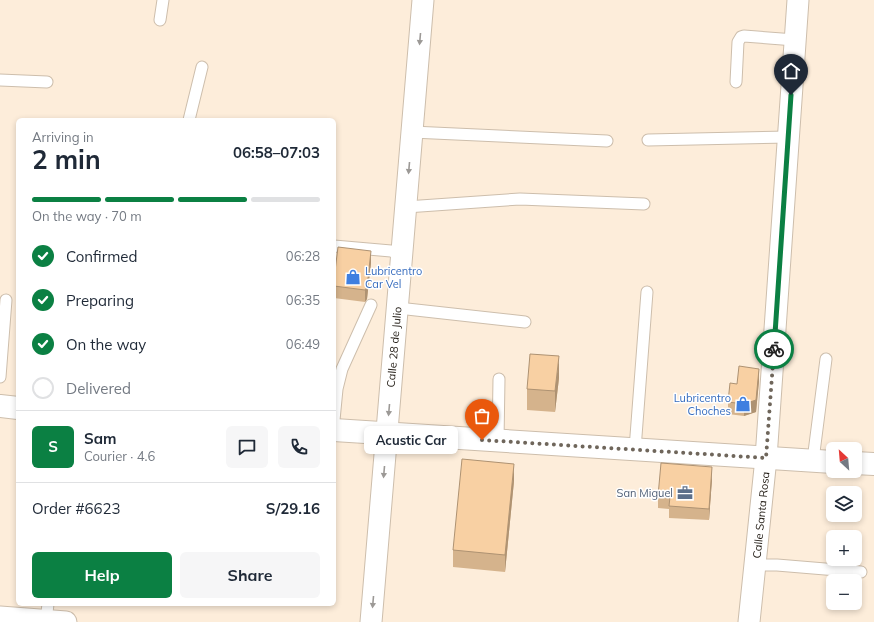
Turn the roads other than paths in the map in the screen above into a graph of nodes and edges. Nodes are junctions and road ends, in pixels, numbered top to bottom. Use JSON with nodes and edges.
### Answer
{"nodes":[{"id":1,"x":163,"y":0,"type":"edge"},
{"id":2,"x":424,"y":0,"type":"edge"},
{"id":3,"x":798,"y":0,"type":"edge"},
{"id":4,"x":160,"y":20,"type":"dead end"},
{"id":5,"x":795,"y":40,"type":"junction"},
{"id":6,"x":202,"y":67,"type":"dead end"},
{"id":7,"x":0,"y":80,"type":"edge"},
{"id":8,"x":47,"y":82,"type":"dead end"},
{"id":9,"x":736,"y":82,"type":"dead end"},
{"id":10,"x":189,"y":118,"type":"edge"},
{"id":11,"x":412,"y":132,"type":"junction"},
{"id":12,"x":788,"y":137,"type":"junction"},
{"id":13,"x":648,"y":140,"type":"dead end"},
{"id":14,"x":607,"y":141,"type":"dead end"},
{"id":15,"x":644,"y":204,"type":"dead end"},
{"id":16,"x":406,"y":207,"type":"junction"},
{"id":17,"x":336,"y":246,"type":"edge"},
{"id":18,"x":402,"y":254,"type":"junction"},
{"id":19,"x":647,"y":292,"type":"dead end"},
{"id":20,"x":6,"y":300,"type":"dead end"},
{"id":21,"x":371,"y":305,"type":"dead end"},
{"id":22,"x":398,"y":308,"type":"junction"},
{"id":23,"x":525,"y":322,"type":"dead end"},
{"id":24,"x":826,"y":359,"type":"dead end"},
{"id":25,"x":0,"y":377,"type":"edge"},
{"id":26,"x":499,"y":379,"type":"dead end"},
{"id":27,"x":336,"y":399,"type":"edge"},
{"id":28,"x":0,"y":406,"type":"edge"},
{"id":29,"x":16,"y":408,"type":"edge"},
{"id":30,"x":336,"y":430,"type":"edge"},
{"id":31,"x":387,"y":434,"type":"junction"},
{"id":32,"x":498,"y":441,"type":"junction"},
{"id":33,"x":635,"y":449,"type":"junction"},
{"id":34,"x":766,"y":458,"type":"junction"},
{"id":35,"x":823,"y":461,"type":"edge"},
{"id":36,"x":862,"y":463,"type":"edge"},
{"id":37,"x":874,"y":464,"type":"edge"},
{"id":38,"x":755,"y":565,"type":"junction"},
{"id":39,"x":861,"y":572,"type":"dead end"},
{"id":40,"x":53,"y":616,"type":"edge"},
{"id":41,"x":0,"y":617,"type":"edge"},
{"id":42,"x":371,"y":622,"type":"edge"},
{"id":43,"x":749,"y":622,"type":"edge"}],
"edges":[{"from":1,"to":4,"type":"lane"},
{"from":2,"to":11,"type":"street","name":"Calle 28 de Julio","one_way":true},
{"from":3,"to":5,"type":"street","name":"Calle Santa Rosa"},
{"from":5,"to":9,"type":"lane"},
{"from":5,"to":12,"type":"street","name":"Calle Santa Rosa"},
{"from":6,"to":10,"type":"lane"},
{"from":7,"to":8,"type":"lane"},
{"from":11,"to":14,"type":"lane"},
{"from":11,"to":16,"type":"street","name":"Calle 28 de Julio","one_way":true},
{"from":12,"to":13,"type":"lane"},
{"from":12,"to":34,"type":"street","name":"Calle Santa Rosa"},
{"from":15,"to":16,"type":"lane"},
{"from":16,"to":18,"type":"street","name":"Calle 28 de Julio"},
{"from":17,"to":18,"type":"lane"},
{"from":18,"to":22,"type":"street","name":"Calle 28 de Julio"},
{"from":19,"to":33,"type":"lane"},
{"from":20,"to":25,"type":"lane"},
{"from":21,"to":27,"type":"lane"},
{"from":22,"to":23,"type":"lane"},
{"from":22,"to":31,"type":"street","name":"Calle 28 de Julio","one_way":true},
{"from":24,"to":35,"type":"lane"},
{"from":26,"to":32,"type":"lane"},
{"from":28,"to":29,"type":"main road"},
{"from":30,"to":31,"type":"main road"},
{"from":31,"to":32,"type":"main road"},
{"from":31,"to":42,"type":"street","name":"Calle 28 de Julio","one_way":true},
{"from":32,"to":33,"type":"main road"},
{"from":33,"to":34,"type":"main road"},
{"from":34,"to":35,"type":"main road"},
{"from":34,"to":38,"type":"street","name":"Calle Santa Rosa"},
{"from":36,"to":37,"type":"main road"},
{"from":38,"to":39,"type":"lane"},
{"from":38,"to":43,"type":"street","name":"Calle Santa Rosa"},
{"from":40,"to":41,"type":"street"}]}
